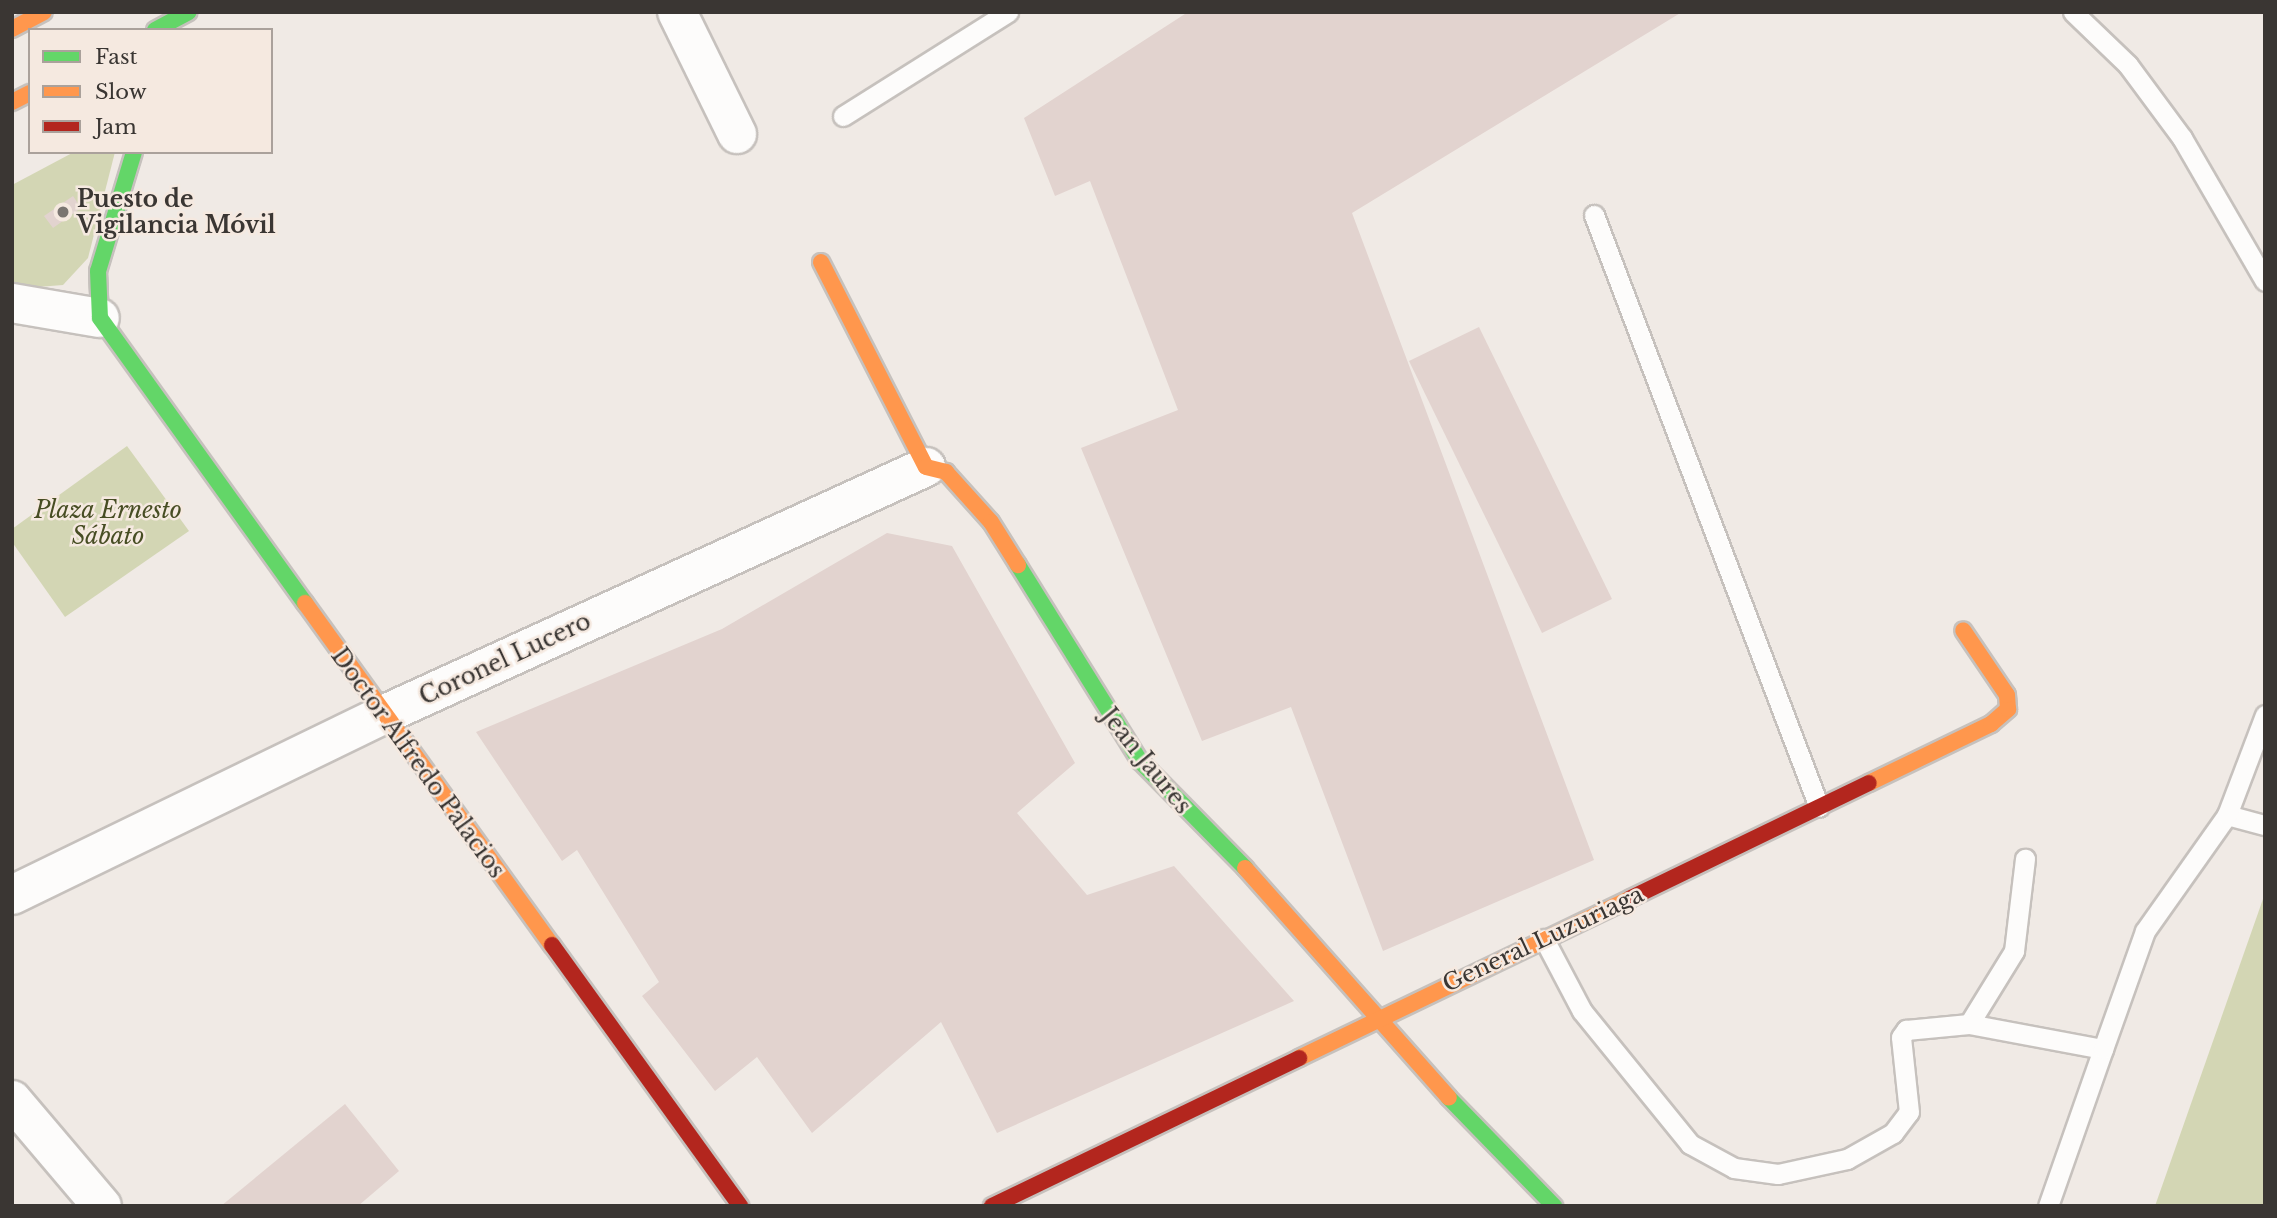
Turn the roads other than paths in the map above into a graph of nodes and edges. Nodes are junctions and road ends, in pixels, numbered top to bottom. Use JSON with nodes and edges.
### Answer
{"nodes":[{"id":1,"x":44,"y":12,"type":"edge"},
{"id":2,"x":677,"y":12,"type":"edge"},
{"id":3,"x":1008,"y":12,"type":"edge"},
{"id":4,"x":2073,"y":12,"type":"edge"},
{"id":5,"x":12,"y":29,"type":"edge"},
{"id":6,"x":28,"y":94,"type":"edge"},
{"id":7,"x":12,"y":102,"type":"edge"},
{"id":8,"x":843,"y":116,"type":"dead end"},
{"id":9,"x":737,"y":134,"type":"dead end"},
{"id":10,"x":133,"y":154,"type":"edge"},
{"id":11,"x":1594,"y":215,"type":"dead end"},
{"id":12,"x":821,"y":262,"type":"dead end"},
{"id":13,"x":2265,"y":281,"type":"edge"},
{"id":14,"x":12,"y":303,"type":"edge"},
{"id":15,"x":100,"y":318,"type":"junction"},
{"id":16,"x":926,"y":467,"type":"junction"},
{"id":17,"x":1963,"y":629,"type":"dead end"},
{"id":18,"x":383,"y":715,"type":"junction"},
{"id":19,"x":2265,"y":716,"type":"edge"},
{"id":20,"x":1819,"y":807,"type":"junction"},
{"id":21,"x":2227,"y":814,"type":"junction"},
{"id":22,"x":2265,"y":825,"type":"edge"},
{"id":23,"x":2025,"y":859,"type":"dead end"},
{"id":24,"x":12,"y":895,"type":"edge"},
{"id":25,"x":1544,"y":939,"type":"junction"},
{"id":26,"x":1376,"y":1018,"type":"junction"},
{"id":27,"x":1969,"y":1024,"type":"junction"},
{"id":28,"x":2103,"y":1049,"type":"junction"},
{"id":29,"x":12,"y":1100,"type":"edge"},
{"id":30,"x":102,"y":1206,"type":"edge"},
{"id":31,"x":740,"y":1206,"type":"edge"},
{"id":32,"x":992,"y":1206,"type":"edge"},
{"id":33,"x":1554,"y":1206,"type":"edge"},
{"id":34,"x":2048,"y":1206,"type":"edge"}],
"edges":[{"from":1,"to":5,"type":"street"},
{"from":2,"to":9,"type":"street"},
{"from":3,"to":8,"type":"lane"},
{"from":4,"to":13,"type":"lane"},
{"from":6,"to":7,"type":"street"},
{"from":10,"to":15,"type":"street"},
{"from":11,"to":20,"type":"lane"},
{"from":12,"to":16,"type":"street"},
{"from":14,"to":15,"type":"street"},
{"from":15,"to":18,"type":"street","name":"Doctor Alfredo Palacios"},
{"from":16,"to":18,"type":"street","name":"Coronel Lucero"},
{"from":16,"to":26,"type":"street","name":"Jean Jaures"},
{"from":17,"to":20,"type":"street","name":"General Luzuriaga"},
{"from":18,"to":24,"type":"street","name":"Coronel Lucero"},
{"from":18,"to":31,"type":"street","name":"Doctor Alfredo Palacios"},
{"from":19,"to":21,"type":"lane"},
{"from":20,"to":25,"type":"street","name":"General Luzuriaga"},
{"from":21,"to":22,"type":"lane"},
{"from":21,"to":28,"type":"lane"},
{"from":23,"to":27,"type":"lane"},
{"from":25,"to":26,"type":"street","name":"General Luzuriaga"},
{"from":25,"to":27,"type":"lane"},
{"from":26,"to":32,"type":"street","name":"General Luzuriaga"},
{"from":26,"to":33,"type":"street","name":"Jean Jaures"},
{"from":27,"to":28,"type":"lane"},
{"from":28,"to":34,"type":"lane"},
{"from":29,"to":30,"type":"street"}]}
